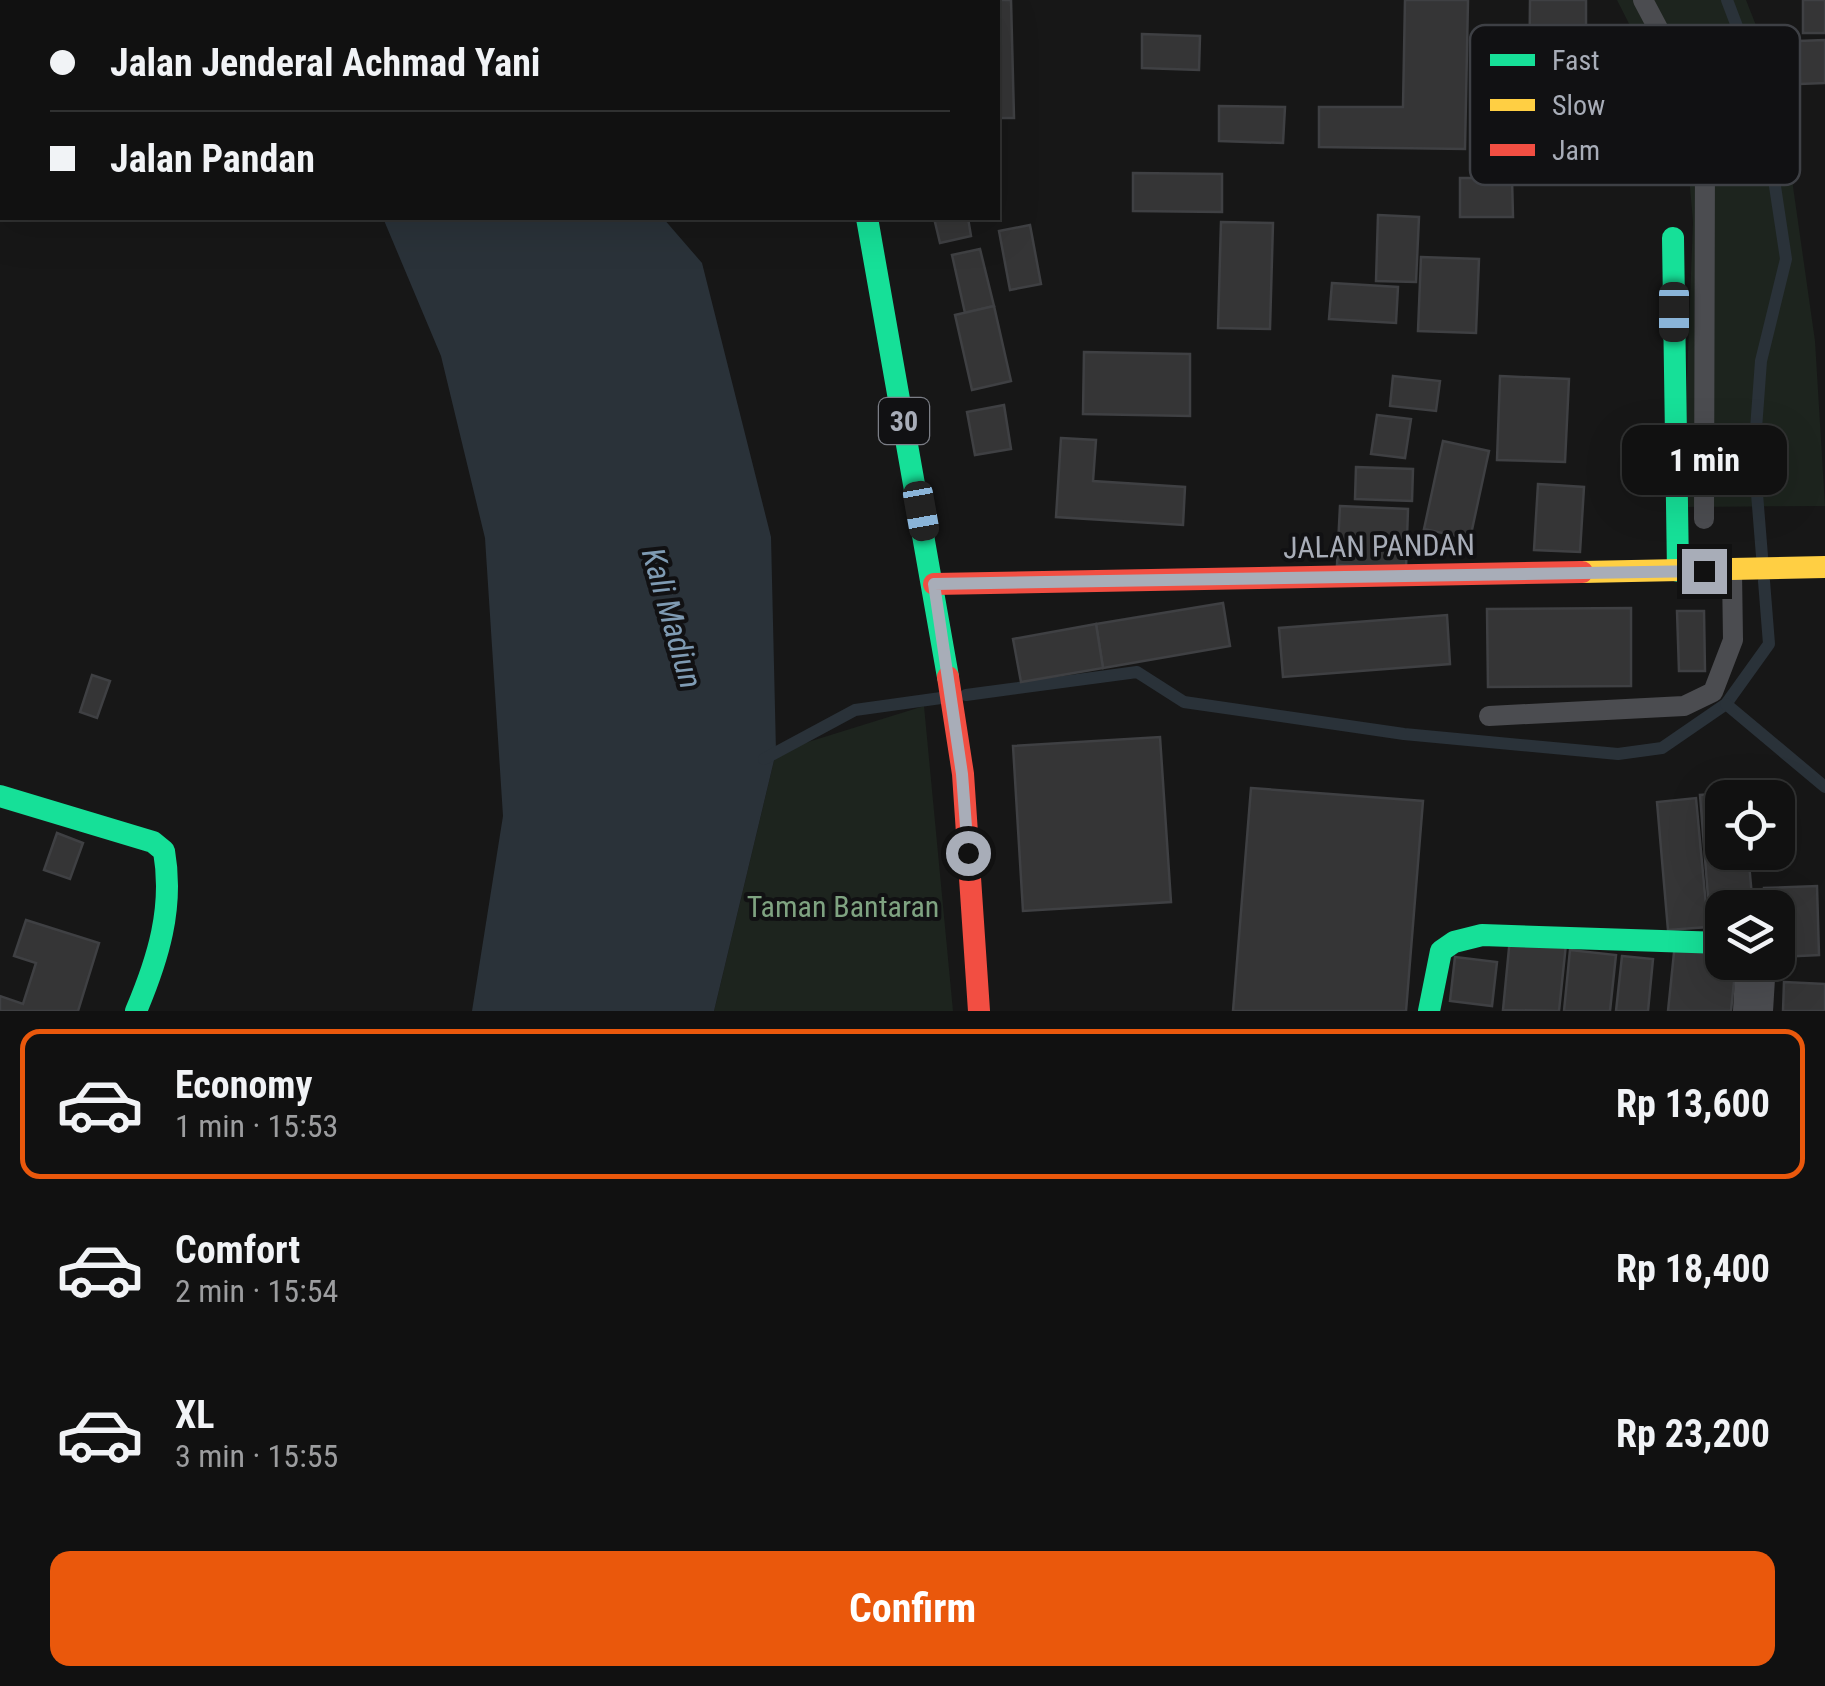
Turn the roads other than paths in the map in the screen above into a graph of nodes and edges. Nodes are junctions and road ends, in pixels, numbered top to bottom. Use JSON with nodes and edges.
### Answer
{"nodes":[{"id":1,"x":1643,"y":0,"type":"edge"},
{"id":2,"x":1656,"y":25,"type":"edge"},
{"id":3,"x":1705,"y":185,"type":"edge"},
{"id":4,"x":867,"y":220,"type":"edge"},
{"id":5,"x":1673,"y":238,"type":"dead end"},
{"id":6,"x":1704,"y":552,"type":"junction"},
{"id":7,"x":1818,"y":568,"type":"edge"},
{"id":8,"x":1744,"y":570,"type":"junction"},
{"id":9,"x":1678,"y":571,"type":"junction"},
{"id":10,"x":934,"y":584,"type":"junction"},
{"id":11,"x":1489,"y":716,"type":"dead end"},
{"id":12,"x":0,"y":796,"type":"edge"},
{"id":13,"x":1705,"y":942,"type":"edge"},
{"id":14,"x":1755,"y":980,"type":"edge"},
{"id":15,"x":136,"y":1011,"type":"edge"},
{"id":16,"x":979,"y":1011,"type":"edge"},
{"id":17,"x":1429,"y":1011,"type":"edge"},
{"id":18,"x":1753,"y":1011,"type":"edge"}],
"edges":[{"from":1,"to":2,"type":"lane"},
{"from":3,"to":6,"type":"lane"},
{"from":4,"to":10,"type":"main road","number":"30"},
{"from":5,"to":9,"type":"main road"},
{"from":6,"to":8,"type":"main road","name":"JALAN PANDAN"},
{"from":6,"to":9,"type":"main road","name":"JALAN PANDAN"},
{"from":7,"to":8,"type":"main road","name":"JALAN PANDAN"},
{"from":8,"to":11,"type":"lane"},
{"from":9,"to":10,"type":"main road","name":"JALAN PANDAN"},
{"from":10,"to":16,"type":"main road","number":"30"},
{"from":12,"to":15,"type":"main road"},
{"from":13,"to":17,"type":"main road"},
{"from":14,"to":18,"type":"street"}]}
